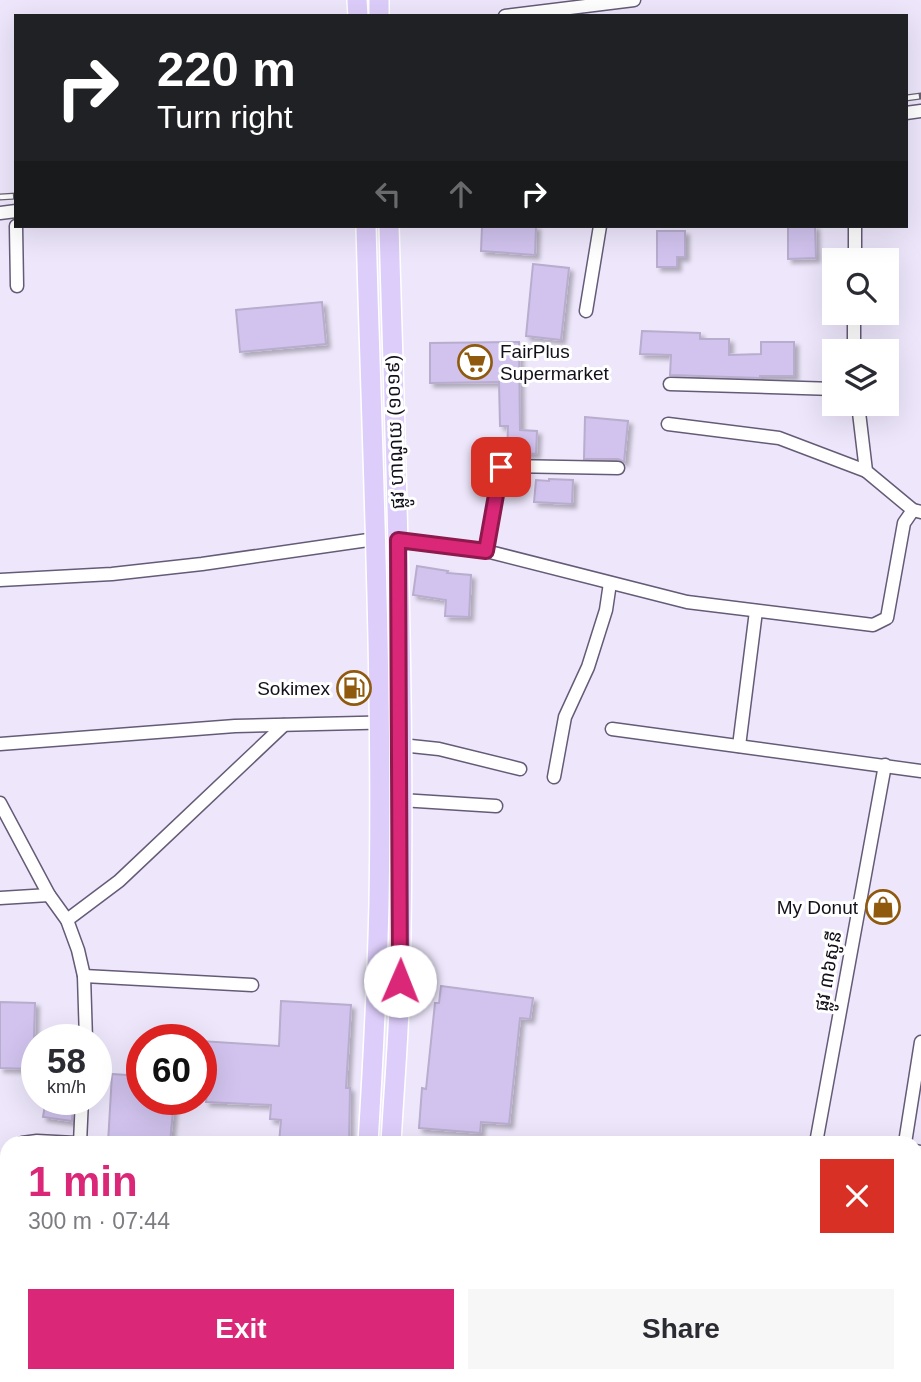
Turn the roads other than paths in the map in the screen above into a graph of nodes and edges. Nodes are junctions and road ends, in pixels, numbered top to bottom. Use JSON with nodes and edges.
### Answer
{"nodes":[{"id":1,"x":634,"y":0,"type":"edge"},
{"id":2,"x":521,"y":14,"type":"edge"},
{"id":3,"x":16,"y":228,"type":"edge"},
{"id":4,"x":366,"y":228,"type":"edge"},
{"id":5,"x":389,"y":228,"type":"edge"},
{"id":6,"x":600,"y":228,"type":"edge"},
{"id":7,"x":855,"y":228,"type":"edge"},
{"id":8,"x":855,"y":248,"type":"edge"},
{"id":9,"x":17,"y":286,"type":"dead end"},
{"id":10,"x":586,"y":311,"type":"dead end"},
{"id":11,"x":670,"y":384,"type":"dead end"},
{"id":12,"x":822,"y":389,"type":"edge"},
{"id":13,"x":859,"y":416,"type":"edge"},
{"id":14,"x":668,"y":424,"type":"dead end"},
{"id":15,"x":618,"y":468,"type":"dead end"},
{"id":16,"x":866,"y":471,"type":"junction"},
{"id":17,"x":917,"y":511,"type":"edge"},
{"id":18,"x":375,"y":539,"type":"junction"},
{"id":19,"x":398,"y":540,"type":"junction"},
{"id":20,"x":486,"y":551,"type":"junction"},
{"id":21,"x":0,"y":580,"type":"edge"},
{"id":22,"x":610,"y":583,"type":"junction"},
{"id":23,"x":756,"y":611,"type":"junction"},
{"id":24,"x":378,"y":722,"type":"junction"},
{"id":25,"x":401,"y":722,"type":"junction"},
{"id":26,"x":284,"y":725,"type":"junction"},
{"id":27,"x":612,"y":729,"type":"dead end"},
{"id":28,"x":0,"y":744,"type":"edge"},
{"id":29,"x":401,"y":746,"type":"junction"},
{"id":30,"x":738,"y":746,"type":"junction"},
{"id":31,"x":886,"y":765,"type":"junction"},
{"id":32,"x":520,"y":769,"type":"dead end"},
{"id":33,"x":921,"y":771,"type":"edge"},
{"id":34,"x":554,"y":777,"type":"dead end"},
{"id":35,"x":401,"y":800,"type":"junction"},
{"id":36,"x":0,"y":803,"type":"edge"},
{"id":37,"x":496,"y":806,"type":"dead end"},
{"id":38,"x":49,"y":895,"type":"junction"},
{"id":39,"x":0,"y":898,"type":"edge"},
{"id":40,"x":67,"y":920,"type":"junction"},
{"id":41,"x":84,"y":976,"type":"junction"},
{"id":42,"x":252,"y":985,"type":"dead end"},
{"id":43,"x":86,"y":1024,"type":"edge"},
{"id":44,"x":921,"y":1042,"type":"edge"},
{"id":45,"x":919,"y":1070,"type":"edge"},
{"id":46,"x":80,"y":1115,"type":"edge"},
{"id":47,"x":78,"y":1136,"type":"edge"},
{"id":48,"x":368,"y":1136,"type":"edge"},
{"id":49,"x":391,"y":1136,"type":"edge"},
{"id":50,"x":817,"y":1136,"type":"edge"},
{"id":51,"x":906,"y":1136,"type":"edge"}],
"edges":[{"from":1,"to":2,"type":"street"},
{"from":3,"to":9,"type":"street"},
{"from":4,"to":18,"type":"main road","name":"ផ្លូវ ហាណូយ (១០១៩)"},
{"from":5,"to":19,"type":"main road","name":"ផ្លូវ ហាណូយ (១០១៩)"},
{"from":6,"to":10,"type":"street"},
{"from":7,"to":8,"type":"street"},
{"from":11,"to":12,"type":"street"},
{"from":13,"to":16,"type":"street"},
{"from":14,"to":16,"type":"street"},
{"from":15,"to":20,"type":"street"},
{"from":16,"to":17,"type":"street"},
{"from":17,"to":23,"type":"street"},
{"from":18,"to":21,"type":"street"},
{"from":18,"to":24,"type":"main road","name":"ផ្លូវ ហាណូយ (១០១៩)"},
{"from":19,"to":20,"type":"street"},
{"from":19,"to":25,"type":"main road","name":"ផ្លូវ ហាណូយ (១០១៩)"},
{"from":20,"to":22,"type":"street"},
{"from":22,"to":23,"type":"street"},
{"from":22,"to":34,"type":"street"},
{"from":23,"to":30,"type":"street"},
{"from":24,"to":25,"type":"street"},
{"from":24,"to":26,"type":"street"},
{"from":24,"to":48,"type":"main road","name":"ផ្លូវ ហាណូយ (១០១៩)"},
{"from":25,"to":29,"type":"main road","name":"ផ្លូវ ហាណូយ (១០១៩)"},
{"from":26,"to":28,"type":"street"},
{"from":26,"to":40,"type":"street"},
{"from":27,"to":30,"type":"street"},
{"from":29,"to":32,"type":"street"},
{"from":29,"to":35,"type":"main road","name":"ផ្លូវ ហាណូយ (១០១៩)"},
{"from":30,"to":31,"type":"street"},
{"from":31,"to":33,"type":"street"},
{"from":31,"to":50,"type":"street","name":"ផ្លូវ ៣៦សូនី"},
{"from":35,"to":37,"type":"street"},
{"from":35,"to":49,"type":"main road","name":"ផ្លូវ ហាណូយ (១០១៩)"},
{"from":36,"to":38,"type":"street"},
{"from":38,"to":39,"type":"street"},
{"from":38,"to":40,"type":"street"},
{"from":40,"to":41,"type":"street"},
{"from":41,"to":42,"type":"street"},
{"from":41,"to":43,"type":"street"},
{"from":44,"to":45,"type":"street"},
{"from":45,"to":51,"type":"street"},
{"from":46,"to":47,"type":"street"}]}
